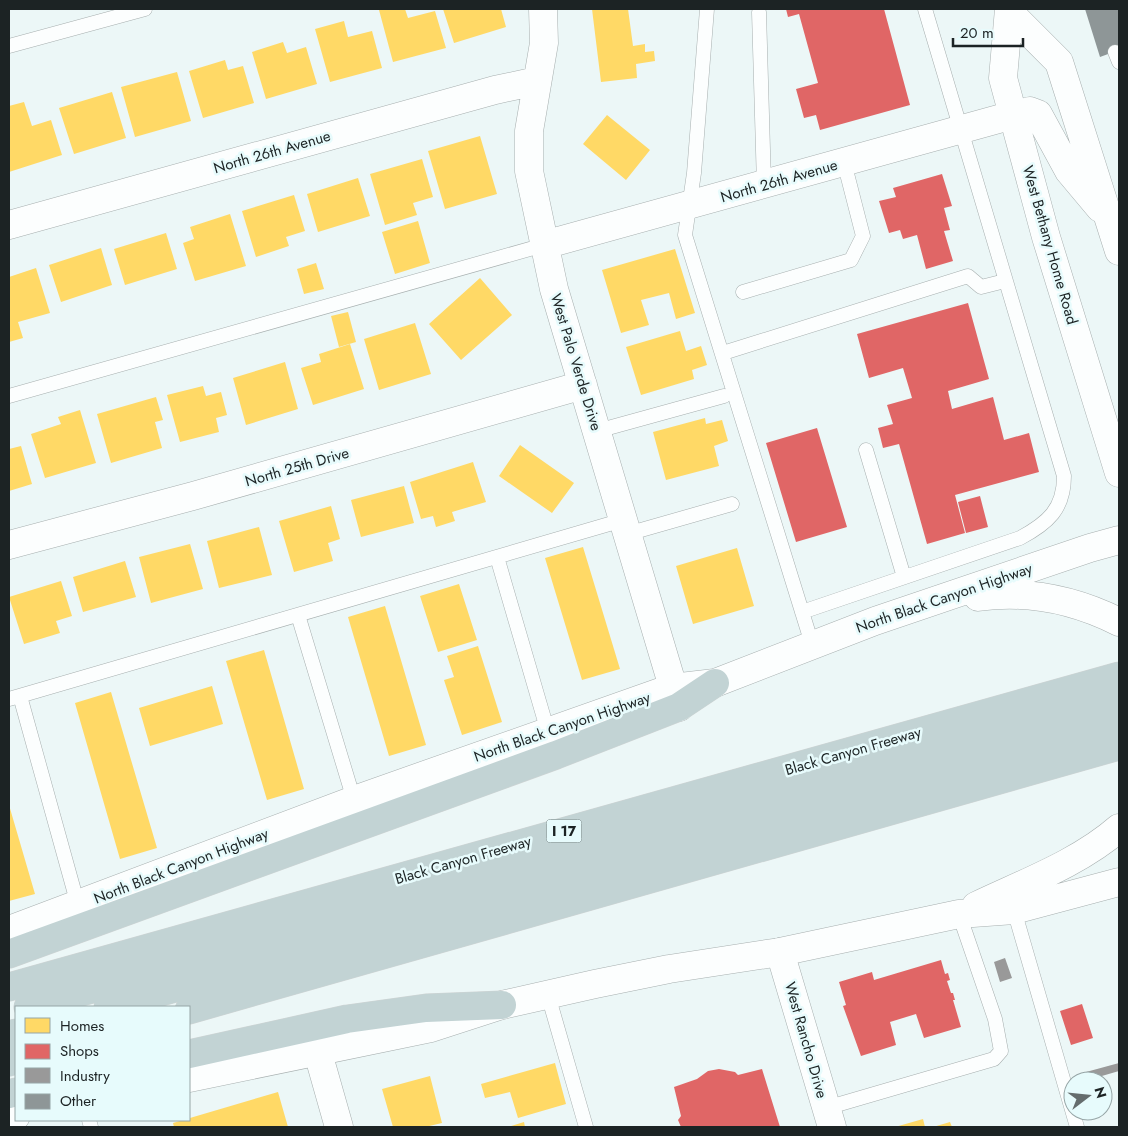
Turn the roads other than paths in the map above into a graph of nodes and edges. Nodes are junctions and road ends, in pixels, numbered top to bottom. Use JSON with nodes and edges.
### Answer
{"nodes":[{"id":1,"x":145,"y":9,"type":"edge"},
{"id":2,"x":543,"y":9,"type":"edge"},
{"id":3,"x":707,"y":9,"type":"edge"},
{"id":4,"x":925,"y":9,"type":"edge"},
{"id":5,"x":1010,"y":11,"type":"edge"},
{"id":6,"x":759,"y":12,"type":"dead end"},
{"id":7,"x":9,"y":46,"type":"edge"},
{"id":8,"x":537,"y":81,"type":"junction"},
{"id":9,"x":1013,"y":115,"type":"junction"},
{"id":10,"x":960,"y":130,"type":"junction"},
{"id":11,"x":844,"y":162,"type":"junction"},
{"id":12,"x":764,"y":185,"type":"junction"},
{"id":13,"x":690,"y":206,"type":"junction"},
{"id":14,"x":1109,"y":218,"type":"junction"},
{"id":15,"x":9,"y":225,"type":"edge"},
{"id":16,"x":544,"y":245,"type":"junction"},
{"id":17,"x":1119,"y":251,"type":"edge"},
{"id":18,"x":1005,"y":281,"type":"junction"},
{"id":19,"x":744,"y":292,"type":"dead end"},
{"id":20,"x":723,"y":353,"type":"junction"},
{"id":21,"x":583,"y":385,"type":"junction"},
{"id":22,"x":9,"y":396,"type":"edge"},
{"id":23,"x":724,"y":396,"type":"dead end"},
{"id":24,"x":597,"y":431,"type":"junction"},
{"id":25,"x":866,"y":450,"type":"dead end"},
{"id":26,"x":1119,"y":474,"type":"edge"},
{"id":27,"x":732,"y":504,"type":"dead end"},
{"id":28,"x":625,"y":527,"type":"junction"},
{"id":29,"x":1119,"y":540,"type":"edge"},
{"id":30,"x":9,"y":545,"type":"edge"},
{"id":31,"x":497,"y":557,"type":"junction"},
{"id":32,"x":904,"y":577,"type":"junction"},
{"id":33,"x":802,"y":612,"type":"junction"},
{"id":34,"x":298,"y":615,"type":"junction"},
{"id":35,"x":875,"y":621,"type":"junction"},
{"id":36,"x":1119,"y":622,"type":"edge"},
{"id":37,"x":812,"y":644,"type":"junction"},
{"id":38,"x":1119,"y":676,"type":"edge"},
{"id":39,"x":715,"y":683,"type":"joint"},
{"id":40,"x":14,"y":698,"type":"edge"},
{"id":41,"x":675,"y":698,"type":"junction"},
{"id":42,"x":1119,"y":702,"type":"edge"},
{"id":43,"x":1119,"y":722,"type":"edge"},
{"id":44,"x":548,"y":732,"type":"junction"},
{"id":45,"x":1119,"y":746,"type":"edge"},
{"id":46,"x":354,"y":800,"type":"junction"},
{"id":47,"x":1119,"y":828,"type":"edge"},
{"id":48,"x":1119,"y":882,"type":"edge"},
{"id":49,"x":78,"y":905,"type":"junction"},
{"id":50,"x":1014,"y":910,"type":"junction"},
{"id":51,"x":959,"y":914,"type":"junction"},
{"id":52,"x":9,"y":930,"type":"edge"},
{"id":53,"x":780,"y":952,"type":"junction"},
{"id":54,"x":9,"y":954,"type":"edge"},
{"id":55,"x":9,"y":987,"type":"edge"},
{"id":56,"x":548,"y":995,"type":"junction"},
{"id":57,"x":502,"y":1005,"type":"junction"},
{"id":58,"x":32,"y":1006,"type":"edge"},
{"id":59,"x":112,"y":1006,"type":"edge"},
{"id":60,"x":190,"y":1010,"type":"edge"},
{"id":61,"x":318,"y":1053,"type":"junction"},
{"id":62,"x":190,"y":1054,"type":"edge"},
{"id":63,"x":190,"y":1078,"type":"edge"},
{"id":64,"x":829,"y":1118,"type":"edge"},
{"id":65,"x":339,"y":1127,"type":"edge"},
{"id":66,"x":586,"y":1127,"type":"edge"},
{"id":67,"x":1077,"y":1127,"type":"edge"}],
"edges":[{"from":1,"to":7,"type":"lane"},
{"from":2,"to":8,"type":"main road","name":"West Palo Verde Drive"},
{"from":3,"to":13,"type":"lane"},
{"from":4,"to":10,"type":"lane"},
{"from":5,"to":9,"type":"main road","name":"West Bethany Home Road"},
{"from":5,"to":14,"type":"main road","name":"West Bethany Home Road"},
{"from":6,"to":12,"type":"lane"},
{"from":8,"to":15,"type":"main road","name":"North 26th Avenue"},
{"from":8,"to":16,"type":"main road","name":"West Palo Verde Drive"},
{"from":9,"to":10,"type":"main road","name":"North 26th Avenue"},
{"from":9,"to":14,"type":"main road","name":"North 26th Avenue"},
{"from":9,"to":26,"type":"main road","name":"West Bethany Home Road"},
{"from":10,"to":11,"type":"main road","name":"North 26th Avenue"},
{"from":10,"to":18,"type":"lane"},
{"from":11,"to":12,"type":"main road","name":"North 26th Avenue"},
{"from":11,"to":19,"type":"lane"},
{"from":12,"to":13,"type":"main road","name":"North 26th Avenue"},
{"from":13,"to":16,"type":"main road","name":"North 26th Avenue"},
{"from":13,"to":20,"type":"lane"},
{"from":14,"to":17,"type":"main road","name":"West Bethany Home Road"},
{"from":16,"to":21,"type":"main road","name":"West Palo Verde Drive"},
{"from":16,"to":22,"type":"lane"},
{"from":18,"to":20,"type":"lane"},
{"from":18,"to":32,"type":"lane"},
{"from":20,"to":33,"type":"lane"},
{"from":21,"to":24,"type":"main road","name":"West Palo Verde Drive"},
{"from":21,"to":30,"type":"main road","name":"North 25th Drive"},
{"from":23,"to":24,"type":"lane"},
{"from":24,"to":28,"type":"main road","name":"West Palo Verde Drive"},
{"from":25,"to":32,"type":"lane"},
{"from":27,"to":28,"type":"lane"},
{"from":28,"to":31,"type":"lane"},
{"from":28,"to":41,"type":"main road","name":"West Palo Verde Drive"},
{"from":29,"to":35,"type":"main road","name":"North Black Canyon Highway"},
{"from":31,"to":34,"type":"lane"},
{"from":31,"to":44,"type":"lane"},
{"from":32,"to":33,"type":"lane"},
{"from":33,"to":37,"type":"lane"},
{"from":34,"to":40,"type":"lane"},
{"from":34,"to":46,"type":"lane"},
{"from":35,"to":36,"type":"main road"},
{"from":35,"to":37,"type":"main road","name":"North Black Canyon Highway"},
{"from":37,"to":39,"type":"main road","name":"North Black Canyon Highway"},
{"from":38,"to":55,"type":"highway","name":"Black Canyon Freeway","number":"I 17"},
{"from":39,"to":41,"type":"highway"},
{"from":40,"to":49,"type":"lane"},
{"from":41,"to":44,"type":"main road","name":"North Black Canyon Highway"},
{"from":41,"to":54,"type":"highway"},
{"from":42,"to":58,"type":"highway"},
{"from":43,"to":59,"type":"highway"},
{"from":44,"to":46,"type":"main road","name":"North Black Canyon Highway"},
{"from":45,"to":60,"type":"highway"},
{"from":46,"to":49,"type":"main road","name":"North Black Canyon Highway"},
{"from":47,"to":51,"type":"main road"},
{"from":48,"to":50,"type":"main road"},
{"from":49,"to":52,"type":"main road","name":"North Black Canyon Highway"},
{"from":50,"to":51,"type":"main road"},
{"from":50,"to":67,"type":"lane"},
{"from":51,"to":53,"type":"main road"},
{"from":51,"to":64,"type":"lane"},
{"from":53,"to":56,"type":"main road"},
{"from":53,"to":64,"type":"main road","name":"West Rancho Drive"},
{"from":56,"to":57,"type":"main road"},
{"from":56,"to":66,"type":"lane"},
{"from":57,"to":61,"type":"main road"},
{"from":57,"to":62,"type":"highway"},
{"from":61,"to":63,"type":"main road"},
{"from":61,"to":65,"type":"main road"}]}
